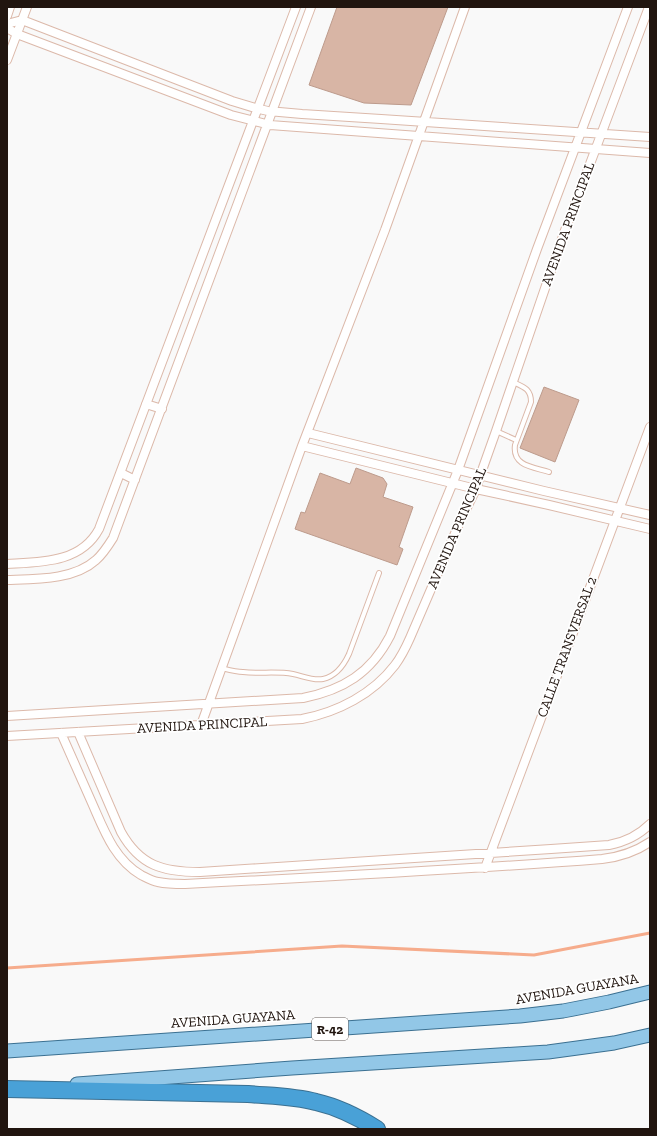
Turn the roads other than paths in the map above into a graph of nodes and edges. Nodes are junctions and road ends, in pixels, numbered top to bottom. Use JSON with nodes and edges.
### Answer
{"nodes":[{"id":1,"x":10,"y":7,"type":"edge"},
{"id":2,"x":27,"y":7,"type":"edge"},
{"id":3,"x":296,"y":7,"type":"edge"},
{"id":4,"x":311,"y":7,"type":"edge"},
{"id":5,"x":465,"y":7,"type":"edge"},
{"id":6,"x":628,"y":7,"type":"edge"},
{"id":7,"x":649,"y":7,"type":"edge"},
{"id":8,"x":7,"y":16,"type":"edge"},
{"id":9,"x":22,"y":20,"type":"junction"},
{"id":10,"x":7,"y":24,"type":"edge"},
{"id":11,"x":7,"y":28,"type":"edge"},
{"id":12,"x":17,"y":34,"type":"junction"},
{"id":13,"x":7,"y":60,"type":"edge"},
{"id":14,"x":257,"y":108,"type":"junction"},
{"id":15,"x":272,"y":112,"type":"junction"},
{"id":16,"x":253,"y":121,"type":"junction"},
{"id":17,"x":424,"y":122,"type":"junction"},
{"id":18,"x":267,"y":125,"type":"junction"},
{"id":19,"x":581,"y":132,"type":"junction"},
{"id":20,"x":601,"y":134,"type":"junction"},
{"id":21,"x":419,"y":136,"type":"junction"},
{"id":22,"x":650,"y":137,"type":"edge"},
{"id":23,"x":575,"y":148,"type":"junction"},
{"id":24,"x":596,"y":149,"type":"junction"},
{"id":25,"x":650,"y":153,"type":"edge"},
{"id":26,"x":513,"y":382,"type":"junction"},
{"id":27,"x":146,"y":404,"type":"junction"},
{"id":28,"x":162,"y":409,"type":"junction"},
{"id":29,"x":650,"y":427,"type":"edge"},
{"id":30,"x":496,"y":432,"type":"junction"},
{"id":31,"x":308,"y":433,"type":"junction"},
{"id":32,"x":516,"y":440,"type":"junction"},
{"id":33,"x":302,"y":446,"type":"junction"},
{"id":34,"x":458,"y":470,"type":"junction"},
{"id":35,"x":549,"y":472,"type":"dead end"},
{"id":36,"x":120,"y":473,"type":"junction"},
{"id":37,"x":480,"y":476,"type":"junction"},
{"id":38,"x":135,"y":480,"type":"junction"},
{"id":39,"x":453,"y":484,"type":"junction"},
{"id":40,"x":476,"y":489,"type":"junction"},
{"id":41,"x":619,"y":508,"type":"junction"},
{"id":42,"x":650,"y":515,"type":"edge"},
{"id":43,"x":614,"y":520,"type":"junction"},
{"id":44,"x":650,"y":529,"type":"edge"},
{"id":45,"x":7,"y":564,"type":"edge"},
{"id":46,"x":379,"y":573,"type":"dead end"},
{"id":47,"x":7,"y":580,"type":"edge"},
{"id":48,"x":221,"y":668,"type":"junction"},
{"id":49,"x":208,"y":704,"type":"junction"},
{"id":50,"x":7,"y":716,"type":"edge"},
{"id":51,"x":201,"y":725,"type":"junction"},
{"id":52,"x":78,"y":732,"type":"junction"},
{"id":53,"x":61,"y":733,"type":"junction"},
{"id":54,"x":7,"y":736,"type":"edge"},
{"id":55,"x":650,"y":824,"type":"edge"},
{"id":56,"x":650,"y":842,"type":"edge"},
{"id":57,"x":490,"y":853,"type":"junction"},
{"id":58,"x":485,"y":868,"type":"junction"},
{"id":59,"x":650,"y":992,"type":"edge"},
{"id":60,"x":650,"y":1035,"type":"edge"},
{"id":61,"x":7,"y":1050,"type":"edge"},
{"id":62,"x":7,"y":1089,"type":"edge"},
{"id":63,"x":378,"y":1129,"type":"edge"}],
"edges":[{"from":1,"to":8,"type":"street"},
{"from":2,"to":9,"type":"street"},
{"from":3,"to":14,"type":"street"},
{"from":4,"to":15,"type":"street"},
{"from":5,"to":17,"type":"street"},
{"from":6,"to":19,"type":"street","name":"AVENIDA PRINCIPAL"},
{"from":7,"to":20,"type":"street","name":"AVENIDA PRINCIPAL"},
{"from":9,"to":10,"type":"street"},
{"from":9,"to":12,"type":"street"},
{"from":9,"to":14,"type":"street"},
{"from":11,"to":12,"type":"street"},
{"from":12,"to":13,"type":"street"},
{"from":12,"to":16,"type":"street"},
{"from":14,"to":15,"type":"street"},
{"from":14,"to":16,"type":"street"},
{"from":15,"to":17,"type":"street"},
{"from":15,"to":18,"type":"street"},
{"from":16,"to":18,"type":"street"},
{"from":16,"to":27,"type":"street"},
{"from":17,"to":19,"type":"street"},
{"from":17,"to":21,"type":"street"},
{"from":18,"to":21,"type":"street"},
{"from":18,"to":28,"type":"street"},
{"from":19,"to":20,"type":"street"},
{"from":19,"to":23,"type":"street","name":"AVENIDA PRINCIPAL"},
{"from":20,"to":22,"type":"street"},
{"from":20,"to":24,"type":"street","name":"AVENIDA PRINCIPAL"},
{"from":21,"to":23,"type":"street"},
{"from":21,"to":31,"type":"street"},
{"from":23,"to":24,"type":"street"},
{"from":23,"to":34,"type":"street","name":"AVENIDA PRINCIPAL"},
{"from":24,"to":25,"type":"street"},
{"from":24,"to":26,"type":"street","name":"AVENIDA PRINCIPAL"},
{"from":26,"to":30,"type":"street","name":"AVENIDA PRINCIPAL"},
{"from":26,"to":32,"type":"lane"},
{"from":27,"to":28,"type":"street"},
{"from":27,"to":36,"type":"street"},
{"from":28,"to":38,"type":"street"},
{"from":29,"to":41,"type":"street","name":"CALLE TRANSVERSAL 2"},
{"from":30,"to":32,"type":"lane"},
{"from":30,"to":37,"type":"street","name":"AVENIDA PRINCIPAL"},
{"from":31,"to":33,"type":"street"},
{"from":31,"to":34,"type":"street"},
{"from":32,"to":35,"type":"lane"},
{"from":33,"to":39,"type":"street"},
{"from":33,"to":48,"type":"street"},
{"from":34,"to":37,"type":"street"},
{"from":34,"to":39,"type":"street","name":"AVENIDA PRINCIPAL"},
{"from":36,"to":38,"type":"street"},
{"from":36,"to":45,"type":"street"},
{"from":37,"to":40,"type":"street","name":"AVENIDA PRINCIPAL"},
{"from":37,"to":41,"type":"street"},
{"from":38,"to":47,"type":"street"},
{"from":39,"to":40,"type":"street"},
{"from":39,"to":49,"type":"street","name":"AVENIDA PRINCIPAL"},
{"from":40,"to":43,"type":"street"},
{"from":40,"to":51,"type":"street","name":"AVENIDA PRINCIPAL"},
{"from":41,"to":42,"type":"street"},
{"from":41,"to":43,"type":"street","name":"CALLE TRANSVERSAL 2"},
{"from":43,"to":44,"type":"street"},
{"from":43,"to":57,"type":"street","name":"CALLE TRANSVERSAL 2"},
{"from":46,"to":48,"type":"lane"},
{"from":48,"to":49,"type":"street"},
{"from":49,"to":50,"type":"street","name":"AVENIDA PRINCIPAL"},
{"from":49,"to":51,"type":"street"},
{"from":51,"to":52,"type":"street","name":"AVENIDA PRINCIPAL"},
{"from":52,"to":53,"type":"street","name":"AVENIDA PRINCIPAL"},
{"from":52,"to":57,"type":"street"},
{"from":53,"to":54,"type":"street","name":"AVENIDA PRINCIPAL"},
{"from":53,"to":58,"type":"street"},
{"from":55,"to":57,"type":"street"},
{"from":56,"to":58,"type":"street"},
{"from":57,"to":58,"type":"street","name":"CALLE TRANSVERSAL 2"},
{"from":59,"to":61,"type":"main road","name":"AVENIDA GUAYANA","number":"R-42"},
{"from":60,"to":62,"type":"main road"},
{"from":62,"to":63,"type":"highway"}]}
